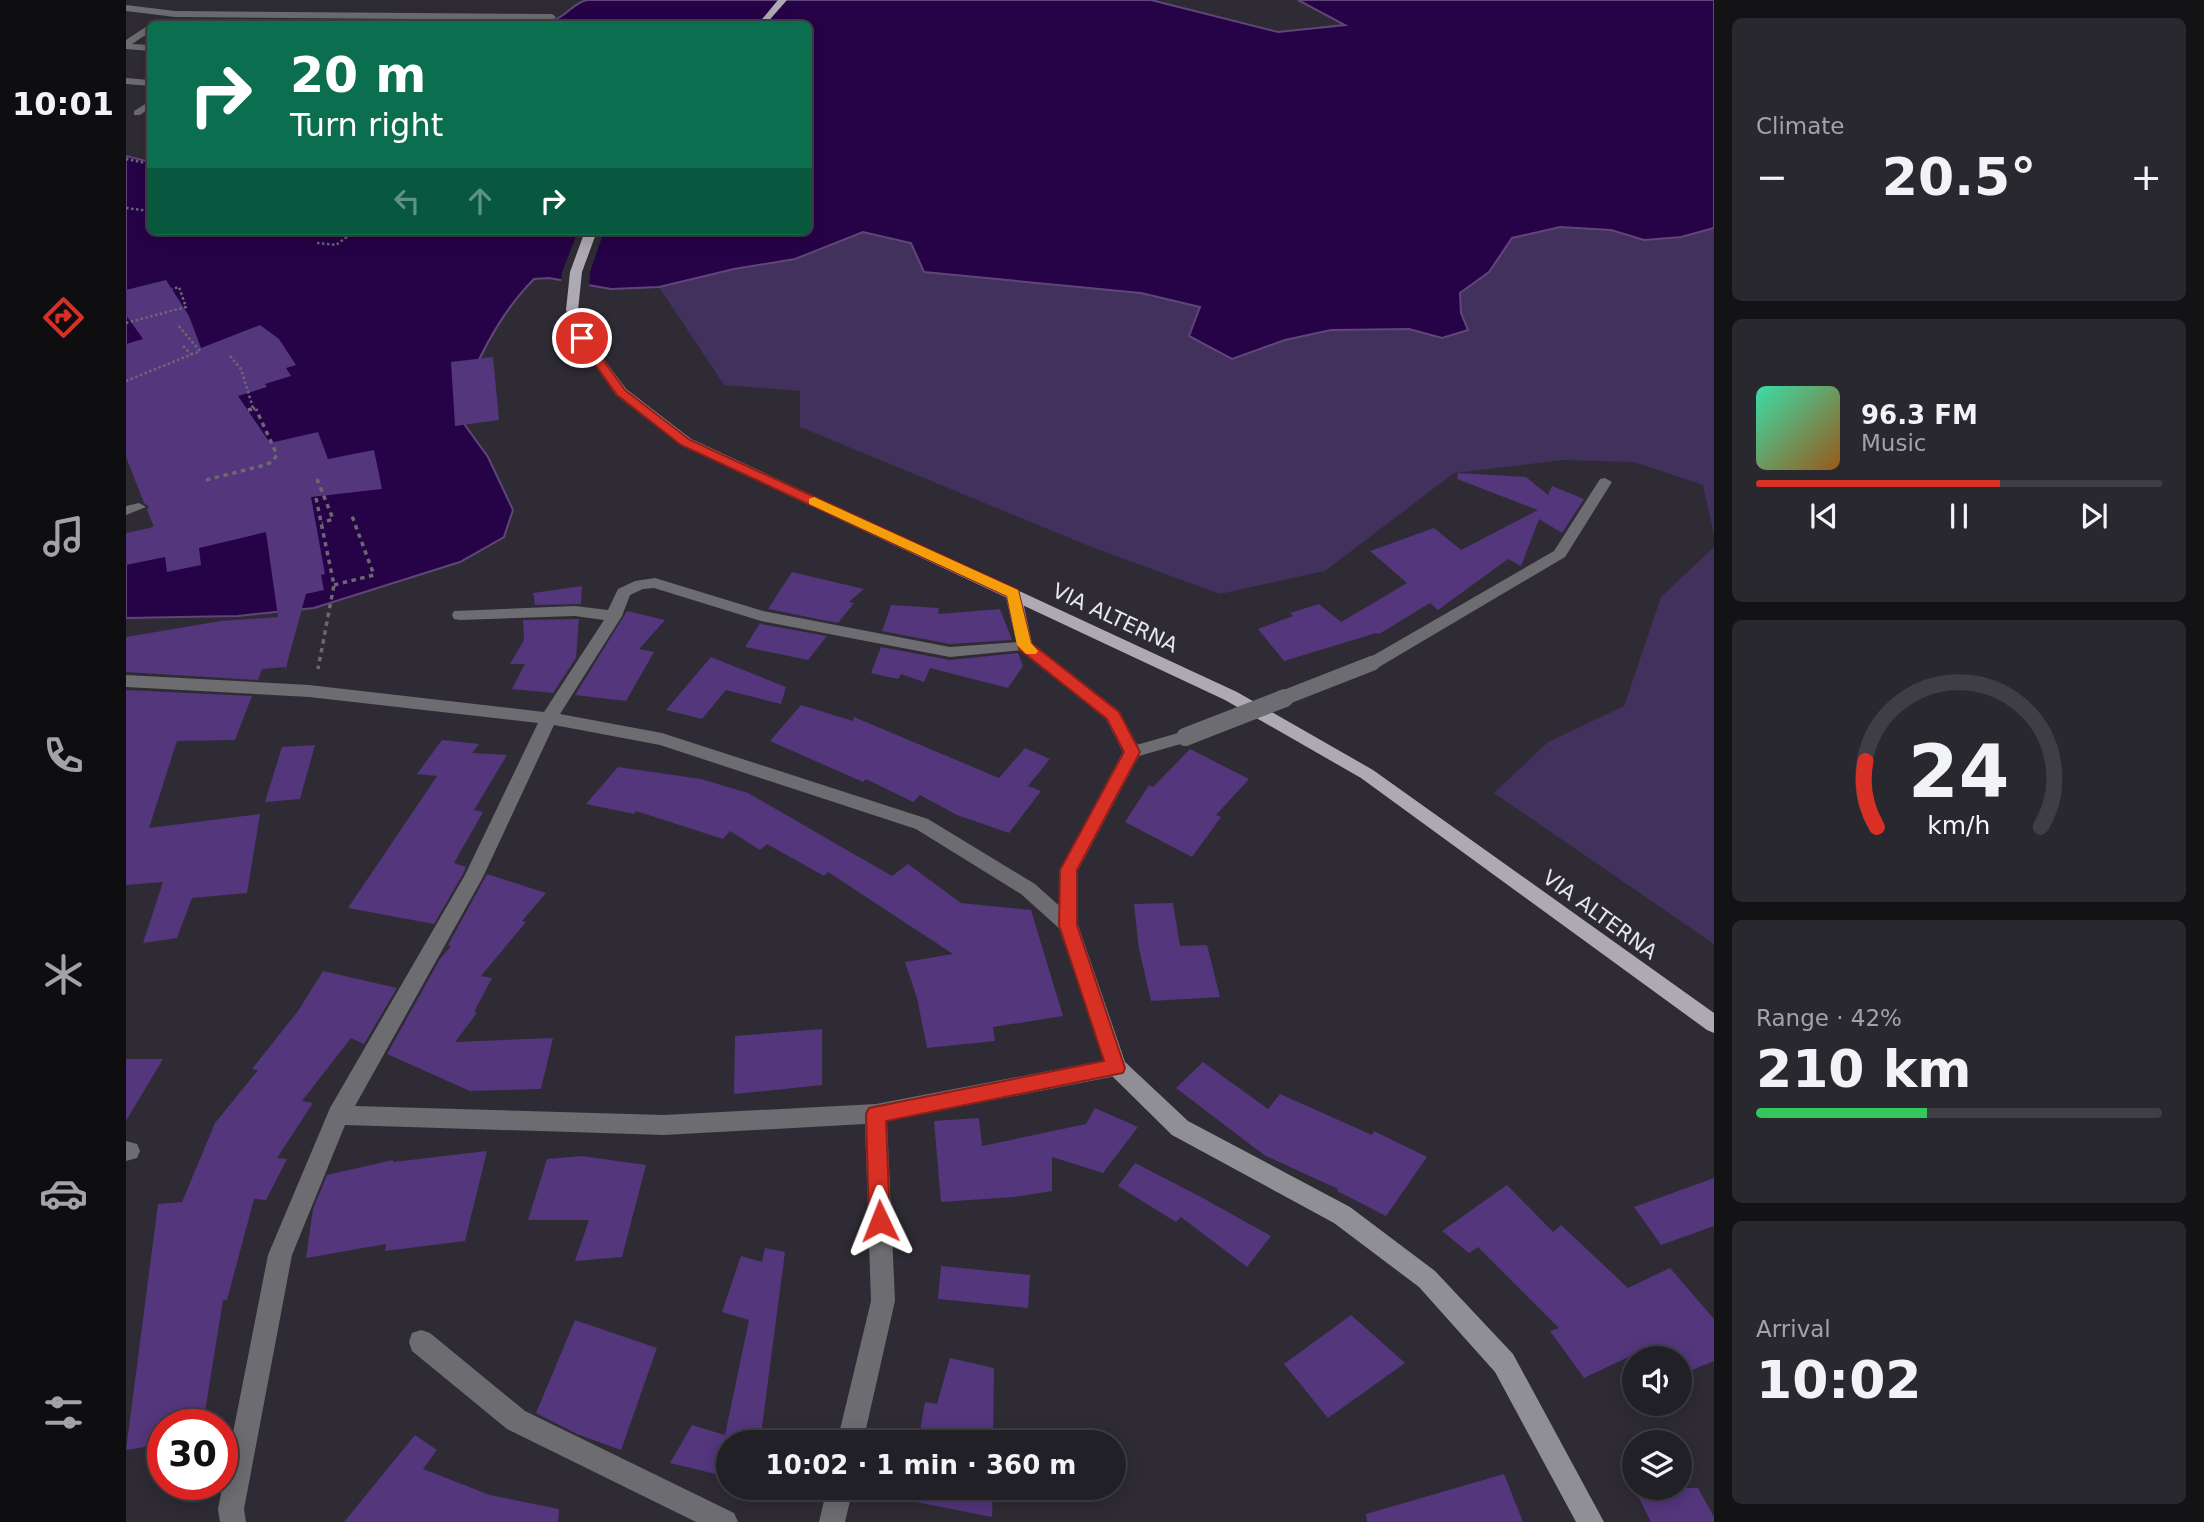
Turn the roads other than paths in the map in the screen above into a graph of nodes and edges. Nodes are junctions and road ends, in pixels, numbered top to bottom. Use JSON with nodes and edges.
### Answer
{"nodes":[{"id":1,"x":783,"y":0,"type":"edge"},
{"id":2,"x":126,"y":8,"type":"edge"},
{"id":3,"x":175,"y":14,"type":"junction"},
{"id":4,"x":462,"y":16,"type":"junction"},
{"id":5,"x":552,"y":17,"type":"dead end"},
{"id":6,"x":394,"y":20,"type":"edge"},
{"id":7,"x":162,"y":21,"type":"edge"},
{"id":8,"x":458,"y":21,"type":"edge"},
{"id":9,"x":765,"y":21,"type":"edge"},
{"id":10,"x":147,"y":30,"type":"edge"},
{"id":11,"x":126,"y":45,"type":"edge"},
{"id":12,"x":147,"y":48,"type":"edge"},
{"id":13,"x":126,"y":81,"type":"edge"},
{"id":14,"x":147,"y":83,"type":"edge"},
{"id":15,"x":147,"y":106,"type":"edge"},
{"id":16,"x":137,"y":113,"type":"dead end"},
{"id":17,"x":590,"y":235,"type":"edge"},
{"id":18,"x":1605,"y":482,"type":"dead end"},
{"id":19,"x":1013,"y":593,"type":"junction"},
{"id":20,"x":460,"y":615,"type":"dead end"},
{"id":21,"x":614,"y":616,"type":"junction"},
{"id":22,"x":1024,"y":645,"type":"junction"},
{"id":23,"x":126,"y":681,"type":"edge"},
{"id":24,"x":549,"y":718,"type":"junction"},
{"id":25,"x":1132,"y":752,"type":"junction"},
{"id":26,"x":1068,"y":925,"type":"junction"},
{"id":27,"x":1714,"y":1024,"type":"edge"},
{"id":28,"x":1116,"y":1068,"type":"junction"},
{"id":29,"x":876,"y":1114,"type":"junction"},
{"id":30,"x":338,"y":1115,"type":"junction"},
{"id":31,"x":421,"y":1342,"type":"dead end"},
{"id":32,"x":853,"y":1430,"type":"edge"},
{"id":33,"x":837,"y":1500,"type":"edge"},
{"id":34,"x":233,"y":1522,"type":"edge"},
{"id":35,"x":725,"y":1522,"type":"edge"},
{"id":36,"x":832,"y":1522,"type":"edge"},
{"id":37,"x":1591,"y":1522,"type":"edge"}],
"edges":[{"from":1,"to":9,"type":"main road"},
{"from":2,"to":3,"type":"street"},
{"from":3,"to":6,"type":"street"},
{"from":3,"to":7,"type":"street"},
{"from":4,"to":5,"type":"street"},
{"from":4,"to":6,"type":"street"},
{"from":4,"to":8,"type":"street"},
{"from":10,"to":11,"type":"street"},
{"from":11,"to":12,"type":"street"},
{"from":13,"to":14,"type":"street"},
{"from":15,"to":16,"type":"street"},
{"from":17,"to":19,"type":"main road","name":"VIA ALTERNA"},
{"from":18,"to":25,"type":"street","bridge":true},
{"from":19,"to":22,"type":"main road"},
{"from":19,"to":27,"type":"main road","name":"VIA ALTERNA"},
{"from":20,"to":21,"type":"street"},
{"from":21,"to":22,"type":"street"},
{"from":21,"to":24,"type":"street"},
{"from":22,"to":25,"type":"main road"},
{"from":23,"to":24,"type":"street"},
{"from":24,"to":26,"type":"street"},
{"from":24,"to":30,"type":"street"},
{"from":25,"to":26,"type":"main road"},
{"from":26,"to":28,"type":"main road"},
{"from":28,"to":29,"type":"street"},
{"from":28,"to":37,"type":"main road"},
{"from":29,"to":30,"type":"street"},
{"from":29,"to":32,"type":"street"},
{"from":30,"to":34,"type":"street"},
{"from":31,"to":35,"type":"street"},
{"from":33,"to":36,"type":"street"}]}
